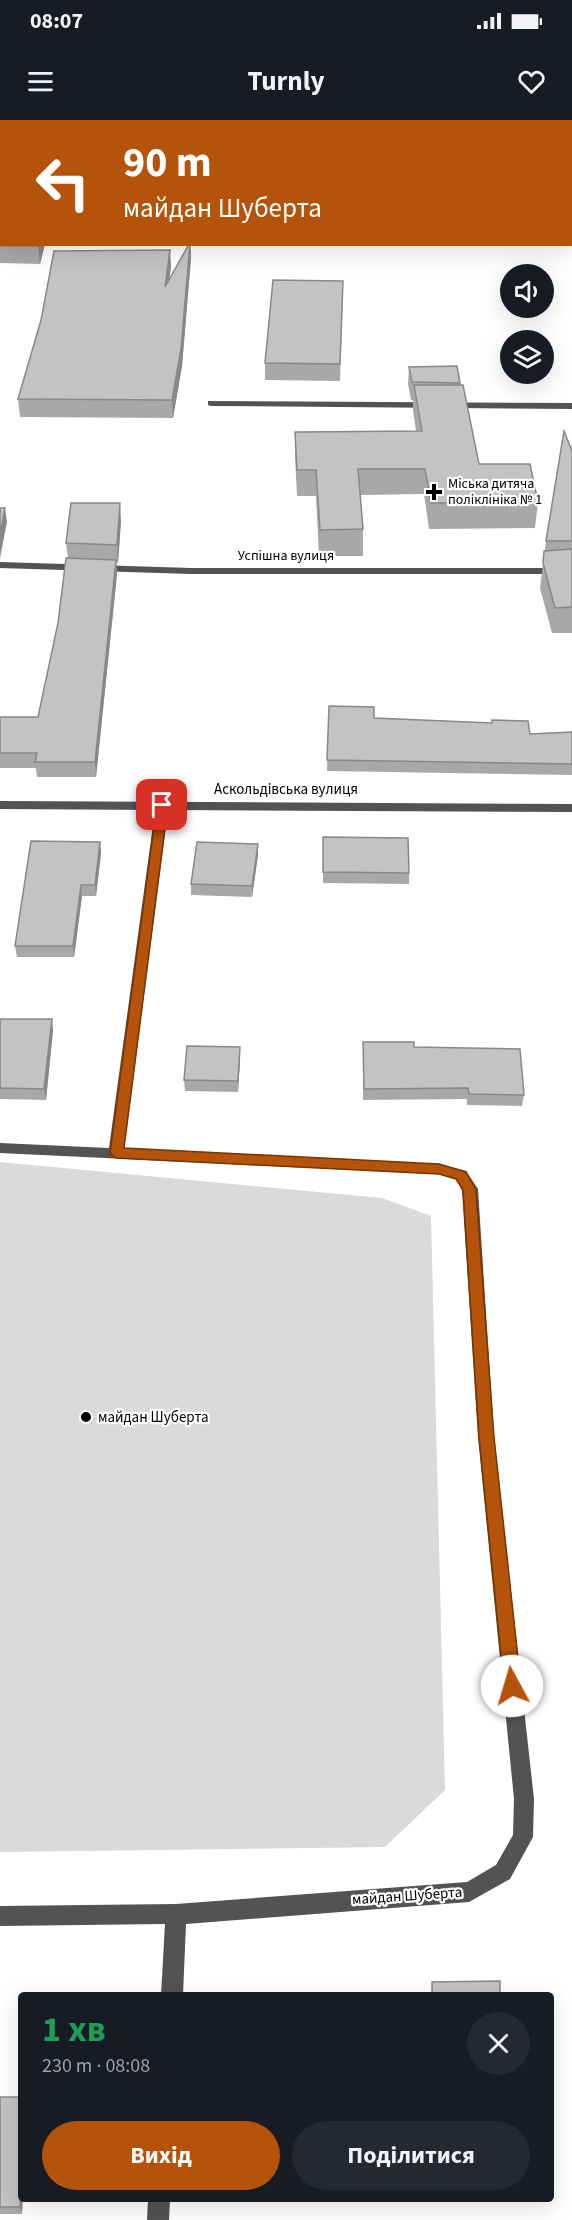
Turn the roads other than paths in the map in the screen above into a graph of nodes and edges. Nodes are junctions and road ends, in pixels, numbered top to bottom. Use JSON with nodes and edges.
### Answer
{"nodes":[{"id":1,"x":211,"y":402,"type":"dead end"},
{"id":2,"x":572,"y":406,"type":"edge"},
{"id":3,"x":0,"y":565,"type":"edge"},
{"id":4,"x":572,"y":571,"type":"edge"},
{"id":5,"x":0,"y":805,"type":"edge"},
{"id":6,"x":162,"y":805,"type":"junction"},
{"id":7,"x":572,"y":808,"type":"edge"},
{"id":8,"x":0,"y":1148,"type":"edge"},
{"id":9,"x":116,"y":1153,"type":"junction"},
{"id":10,"x":176,"y":1914,"type":"junction"},
{"id":11,"x":0,"y":1916,"type":"edge"},
{"id":12,"x":172,"y":1992,"type":"edge"},
{"id":13,"x":159,"y":2202,"type":"edge"},
{"id":14,"x":158,"y":2220,"type":"edge"}],
"edges":[{"from":1,"to":2,"type":"street"},
{"from":3,"to":4,"type":"street","name":"Успішна вулиця"},
{"from":5,"to":6,"type":"street","name":"Аскольдівська вулиця"},
{"from":6,"to":7,"type":"street","name":"Аскольдівська вулиця"},
{"from":6,"to":9,"type":"street"},
{"from":8,"to":9,"type":"street","name":"майдан Шуберта"},
{"from":9,"to":10,"type":"street","name":"майдан Шуберта"},
{"from":10,"to":11,"type":"street","name":"майдан Шуберта"},
{"from":10,"to":12,"type":"street"},
{"from":13,"to":14,"type":"street"}]}
